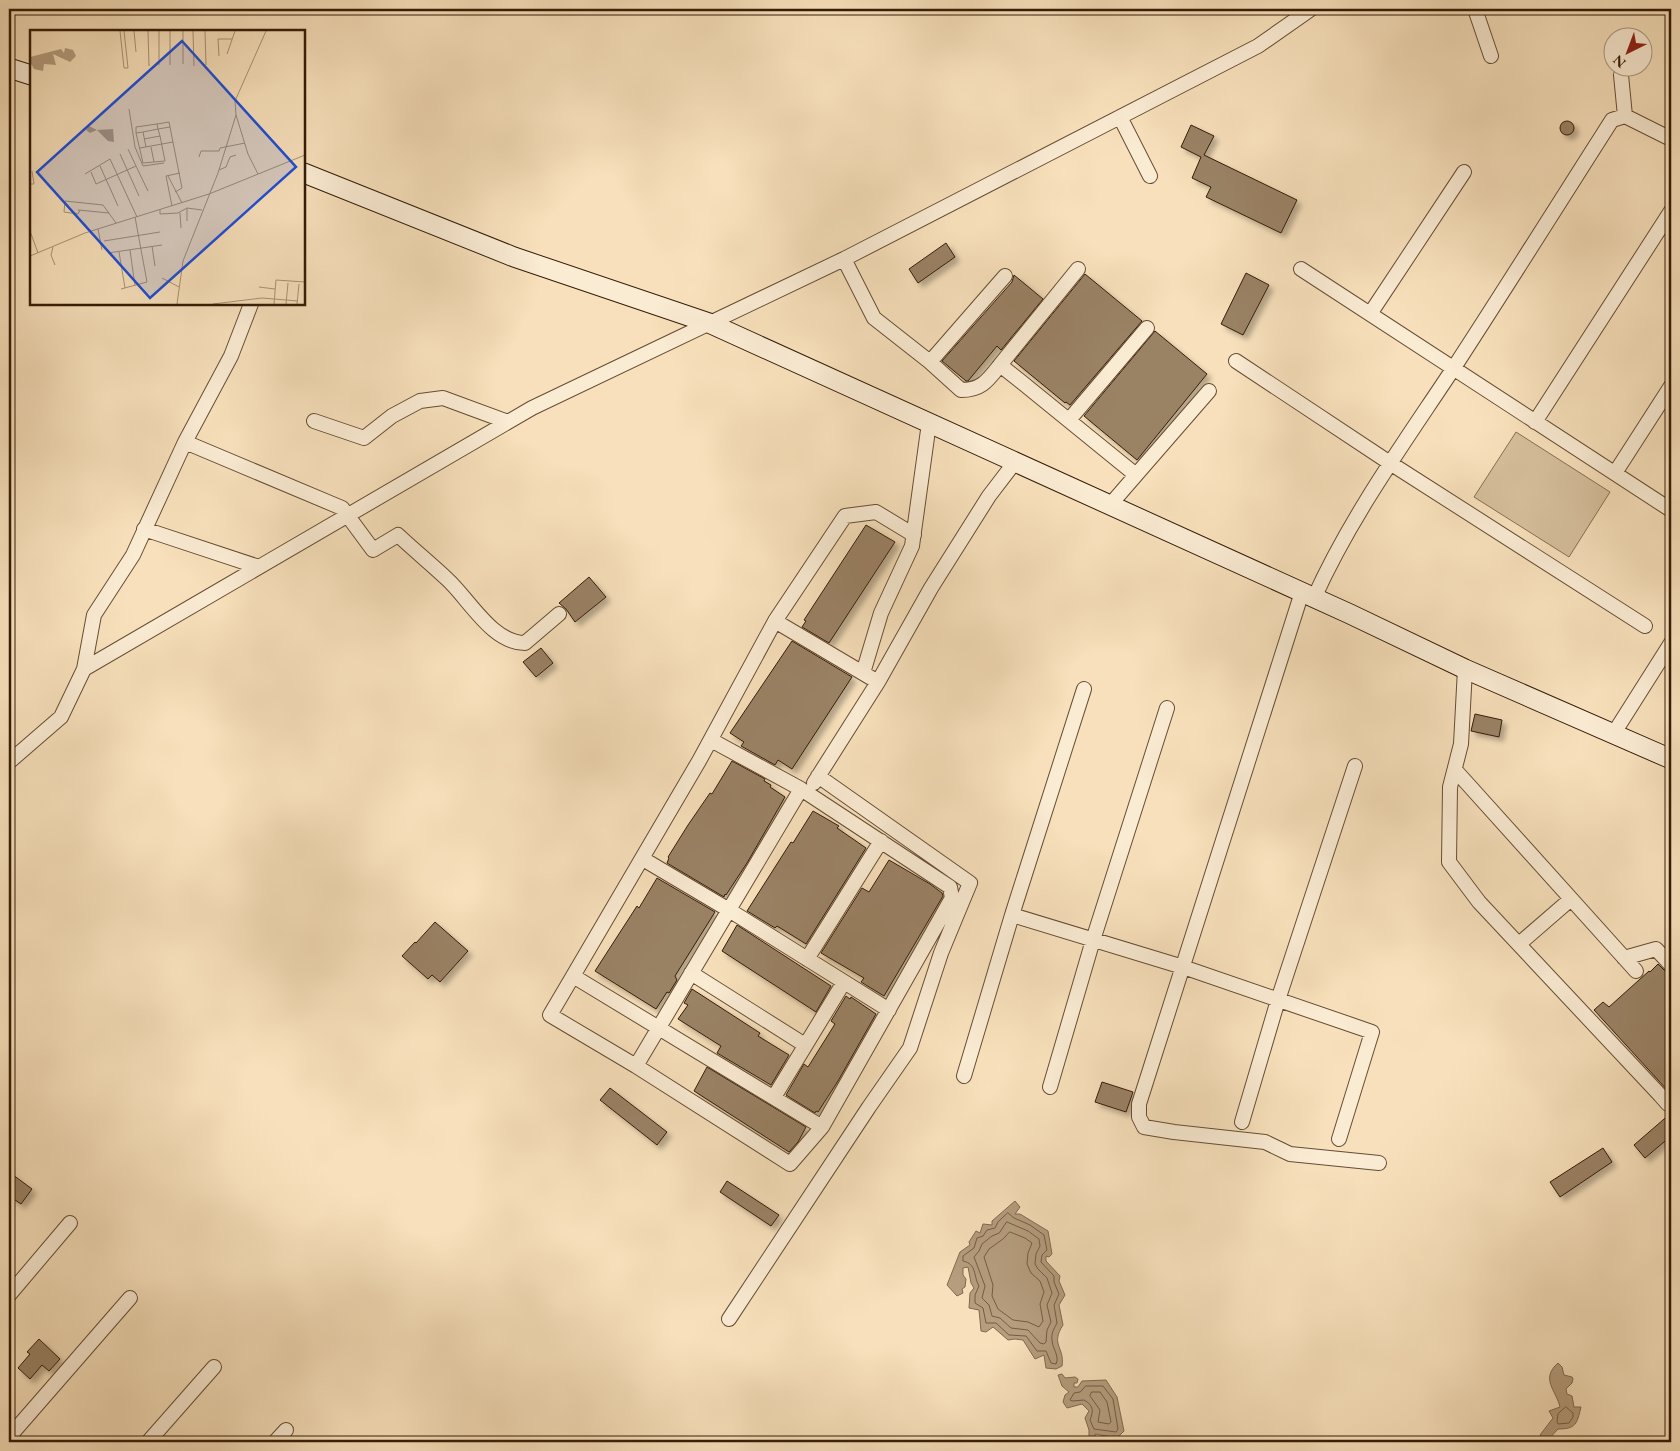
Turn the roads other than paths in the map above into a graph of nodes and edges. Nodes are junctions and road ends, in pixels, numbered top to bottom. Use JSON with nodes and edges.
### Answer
{"nodes":[{"id":1,"x":1311,"y":9,"type":"edge"},
{"id":2,"x":1475,"y":9,"type":"edge"},
{"id":3,"x":1491,"y":56,"type":"dead end"},
{"id":4,"x":9,"y":68,"type":"edge"},
{"id":5,"x":30,"y":75,"type":"edge"},
{"id":6,"x":1621,"y":78,"type":"edge"},
{"id":7,"x":1625,"y":116,"type":"junction"},
{"id":8,"x":1120,"y":117,"type":"junction"},
{"id":9,"x":1671,"y":138,"type":"edge"},
{"id":10,"x":1464,"y":172,"type":"dead end"},
{"id":11,"x":305,"y":173,"type":"edge"},
{"id":12,"x":1150,"y":176,"type":"dead end"},
{"id":13,"x":1671,"y":211,"type":"edge"},
{"id":14,"x":844,"y":259,"type":"junction"},
{"id":15,"x":1078,"y":268,"type":"dead end"},
{"id":16,"x":1301,"y":268,"type":"dead end"},
{"id":17,"x":1005,"y":276,"type":"dead end"},
{"id":18,"x":251,"y":305,"type":"edge"},
{"id":19,"x":1370,"y":314,"type":"junction"},
{"id":20,"x":708,"y":323,"type":"junction"},
{"id":21,"x":1147,"y":328,"type":"dead end"},
{"id":22,"x":1236,"y":360,"type":"dead end"},
{"id":23,"x":930,"y":362,"type":"junction"},
{"id":24,"x":1000,"y":366,"type":"junction"},
{"id":25,"x":1453,"y":368,"type":"junction"},
{"id":26,"x":1671,"y":386,"type":"edge"},
{"id":27,"x":1209,"y":392,"type":"dead end"},
{"id":28,"x":1069,"y":420,"type":"junction"},
{"id":29,"x":314,"y":421,"type":"dead end"},
{"id":30,"x":508,"y":422,"type":"junction"},
{"id":31,"x":1535,"y":422,"type":"junction"},
{"id":32,"x":929,"y":423,"type":"junction"},
{"id":33,"x":185,"y":442,"type":"junction"},
{"id":34,"x":1014,"y":462,"type":"junction"},
{"id":35,"x":1390,"y":463,"type":"junction"},
{"id":36,"x":1615,"y":473,"type":"junction"},
{"id":37,"x":1136,"y":475,"type":"junction"},
{"id":38,"x":1110,"y":505,"type":"junction"},
{"id":39,"x":1671,"y":510,"type":"edge"},
{"id":40,"x":347,"y":516,"type":"junction"},
{"id":41,"x":144,"y":529,"type":"junction"},
{"id":42,"x":914,"y":535,"type":"junction"},
{"id":43,"x":259,"y":567,"type":"junction"},
{"id":44,"x":1308,"y":595,"type":"junction"},
{"id":45,"x":559,"y":614,"type":"dead end"},
{"id":46,"x":775,"y":621,"type":"junction"},
{"id":47,"x":1645,"y":626,"type":"dead end"},
{"id":48,"x":1671,"y":643,"type":"edge"},
{"id":49,"x":84,"y":669,"type":"junction"},
{"id":50,"x":1465,"y":669,"type":"junction"},
{"id":51,"x":863,"y":673,"type":"junction"},
{"id":52,"x":878,"y":682,"type":"junction"},
{"id":53,"x":1084,"y":689,"type":"dead end"},
{"id":54,"x":1167,"y":708,"type":"dead end"},
{"id":55,"x":1614,"y":733,"type":"junction"},
{"id":56,"x":710,"y":740,"type":"junction"},
{"id":57,"x":1671,"y":759,"type":"edge"},
{"id":58,"x":9,"y":762,"type":"edge"},
{"id":59,"x":1354,"y":766,"type":"dead end"},
{"id":60,"x":1456,"y":771,"type":"junction"},
{"id":61,"x":818,"y":776,"type":"junction"},
{"id":62,"x":804,"y":791,"type":"junction"},
{"id":63,"x":881,"y":841,"type":"junction"},
{"id":64,"x":643,"y":859,"type":"junction"},
{"id":65,"x":1572,"y":899,"type":"junction"},
{"id":66,"x":729,"y":910,"type":"junction"},
{"id":67,"x":1012,"y":916,"type":"junction"},
{"id":68,"x":1093,"y":940,"type":"junction"},
{"id":69,"x":1519,"y":944,"type":"junction"},
{"id":70,"x":1624,"y":958,"type":"junction"},
{"id":71,"x":808,"y":959,"type":"junction"},
{"id":72,"x":1671,"y":965,"type":"edge"},
{"id":73,"x":1183,"y":967,"type":"junction"},
{"id":74,"x":1636,"y":970,"type":"dead end"},
{"id":75,"x":691,"y":973,"type":"junction"},
{"id":76,"x":573,"y":976,"type":"junction"},
{"id":77,"x":844,"y":982,"type":"junction"},
{"id":78,"x":1278,"y":1000,"type":"junction"},
{"id":79,"x":889,"y":1010,"type":"junction"},
{"id":80,"x":659,"y":1028,"type":"junction"},
{"id":81,"x":805,"y":1045,"type":"junction"},
{"id":82,"x":636,"y":1066,"type":"junction"},
{"id":83,"x":964,"y":1076,"type":"dead end"},
{"id":84,"x":1050,"y":1087,"type":"dead end"},
{"id":85,"x":774,"y":1097,"type":"junction"},
{"id":86,"x":1671,"y":1100,"type":"edge"},
{"id":87,"x":1242,"y":1122,"type":"dead end"},
{"id":88,"x":822,"y":1127,"type":"junction"},
{"id":89,"x":1339,"y":1139,"type":"dead end"},
{"id":90,"x":1379,"y":1163,"type":"dead end"},
{"id":91,"x":70,"y":1223,"type":"dead end"},
{"id":92,"x":9,"y":1294,"type":"edge"},
{"id":93,"x":130,"y":1298,"type":"dead end"},
{"id":94,"x":730,"y":1319,"type":"dead end"},
{"id":95,"x":214,"y":1367,"type":"dead end"},
{"id":96,"x":286,"y":1430,"type":"dead end"},
{"id":97,"x":9,"y":1437,"type":"edge"},
{"id":98,"x":148,"y":1442,"type":"edge"},
{"id":99,"x":275,"y":1442,"type":"edge"}],
"edges":[{"from":1,"to":8,"type":"street"},
{"from":2,"to":3,"type":"street"},
{"from":4,"to":5,"type":"main road"},
{"from":6,"to":7,"type":"street"},
{"from":7,"to":9,"type":"street"},
{"from":7,"to":25,"type":"street"},
{"from":8,"to":12,"type":"street"},
{"from":8,"to":14,"type":"street"},
{"from":10,"to":19,"type":"street"},
{"from":11,"to":20,"type":"main road"},
{"from":13,"to":31,"type":"street"},
{"from":14,"to":20,"type":"street"},
{"from":14,"to":23,"type":"street"},
{"from":15,"to":24,"type":"street"},
{"from":16,"to":19,"type":"street"},
{"from":17,"to":23,"type":"street"},
{"from":18,"to":33,"type":"street"},
{"from":19,"to":25,"type":"street"},
{"from":20,"to":30,"type":"street"},
{"from":20,"to":32,"type":"main road"},
{"from":21,"to":28,"type":"street"},
{"from":22,"to":35,"type":"street"},
{"from":23,"to":24,"type":"street"},
{"from":24,"to":28,"type":"street"},
{"from":25,"to":31,"type":"street"},
{"from":25,"to":35,"type":"street"},
{"from":26,"to":36,"type":"street"},
{"from":27,"to":37,"type":"street"},
{"from":28,"to":37,"type":"street"},
{"from":29,"to":30,"type":"street"},
{"from":30,"to":40,"type":"street"},
{"from":31,"to":36,"type":"street"},
{"from":32,"to":34,"type":"main road"},
{"from":32,"to":42,"type":"street"},
{"from":33,"to":40,"type":"street"},
{"from":33,"to":41,"type":"street"},
{"from":34,"to":38,"type":"main road"},
{"from":34,"to":52,"type":"street"},
{"from":35,"to":44,"type":"street"},
{"from":35,"to":47,"type":"street"},
{"from":36,"to":39,"type":"street"},
{"from":37,"to":38,"type":"street"},
{"from":38,"to":44,"type":"main road"},
{"from":40,"to":43,"type":"street"},
{"from":40,"to":45,"type":"street"},
{"from":41,"to":43,"type":"street"},
{"from":41,"to":49,"type":"street"},
{"from":42,"to":46,"type":"street"},
{"from":42,"to":51,"type":"street"},
{"from":43,"to":49,"type":"street"},
{"from":44,"to":50,"type":"main road"},
{"from":44,"to":73,"type":"street"},
{"from":46,"to":51,"type":"street"},
{"from":46,"to":56,"type":"street"},
{"from":48,"to":55,"type":"street"},
{"from":49,"to":58,"type":"street"},
{"from":50,"to":55,"type":"main road"},
{"from":50,"to":60,"type":"street"},
{"from":51,"to":52,"type":"street"},
{"from":52,"to":61,"type":"street"},
{"from":53,"to":67,"type":"street"},
{"from":54,"to":68,"type":"street"},
{"from":55,"to":57,"type":"main road"},
{"from":56,"to":62,"type":"street"},
{"from":56,"to":64,"type":"street"},
{"from":59,"to":78,"type":"street"},
{"from":60,"to":65,"type":"street"},
{"from":60,"to":69,"type":"street"},
{"from":61,"to":62,"type":"street"},
{"from":61,"to":94,"type":"street"},
{"from":62,"to":63,"type":"street"},
{"from":62,"to":66,"type":"street"},
{"from":63,"to":71,"type":"street"},
{"from":63,"to":79,"type":"street"},
{"from":64,"to":66,"type":"street"},
{"from":64,"to":76,"type":"street"},
{"from":65,"to":69,"type":"street"},
{"from":65,"to":70,"type":"street"},
{"from":66,"to":71,"type":"street"},
{"from":66,"to":75,"type":"street"},
{"from":67,"to":68,"type":"street"},
{"from":67,"to":83,"type":"street"},
{"from":68,"to":73,"type":"street"},
{"from":68,"to":84,"type":"street"},
{"from":69,"to":86,"type":"street"},
{"from":70,"to":72,"type":"street"},
{"from":70,"to":74,"type":"street"},
{"from":71,"to":77,"type":"street"},
{"from":73,"to":78,"type":"street"},
{"from":73,"to":90,"type":"street"},
{"from":75,"to":80,"type":"street"},
{"from":75,"to":81,"type":"street"},
{"from":76,"to":80,"type":"street"},
{"from":76,"to":82,"type":"street"},
{"from":77,"to":79,"type":"street"},
{"from":77,"to":81,"type":"street"},
{"from":78,"to":87,"type":"street"},
{"from":78,"to":89,"type":"street"},
{"from":79,"to":88,"type":"street"},
{"from":80,"to":82,"type":"street"},
{"from":80,"to":85,"type":"street"},
{"from":81,"to":85,"type":"street"},
{"from":82,"to":88,"type":"street"},
{"from":85,"to":88,"type":"street"},
{"from":91,"to":92,"type":"street"},
{"from":93,"to":97,"type":"street"},
{"from":95,"to":98,"type":"street"},
{"from":96,"to":99,"type":"street"}]}
